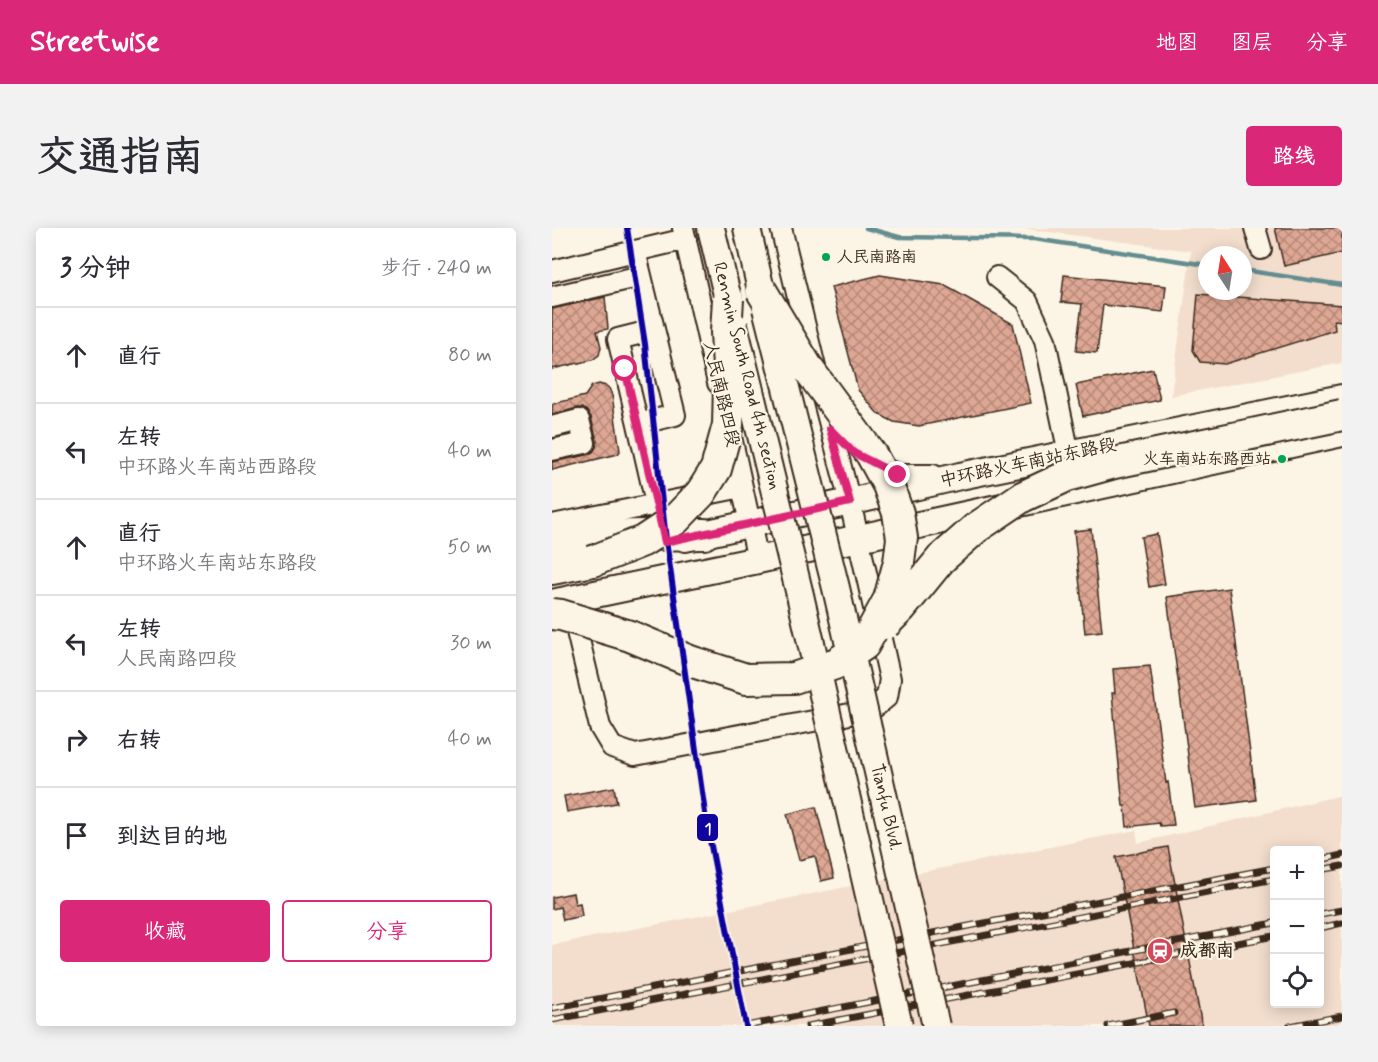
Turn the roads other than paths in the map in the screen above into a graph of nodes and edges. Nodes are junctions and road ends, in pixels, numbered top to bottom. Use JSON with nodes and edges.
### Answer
{"nodes":[{"id":1,"x":711,"y":228,"type":"edge"},
{"id":2,"x":747,"y":228,"type":"edge"},
{"id":3,"x":781,"y":228,"type":"edge"},
{"id":4,"x":1255,"y":228,"type":"edge"},
{"id":5,"x":684,"y":233,"type":"edge"},
{"id":6,"x":1261,"y":249,"type":"dead end"},
{"id":7,"x":635,"y":251,"type":"junction"},
{"id":8,"x":552,"y":272,"type":"edge"},
{"id":9,"x":640,"y":276,"type":"junction"},
{"id":10,"x":997,"y":277,"type":"dead end"},
{"id":11,"x":761,"y":290,"type":"junction"},
{"id":12,"x":552,"y":297,"type":"edge"},
{"id":13,"x":728,"y":299,"type":"junction"},
{"id":14,"x":654,"y":330,"type":"junction"},
{"id":15,"x":1342,"y":398,"type":"edge"},
{"id":16,"x":1342,"y":415,"type":"edge"},
{"id":17,"x":638,"y":424,"type":"junction"},
{"id":18,"x":552,"y":427,"type":"edge"},
{"id":19,"x":830,"y":429,"type":"junction"},
{"id":20,"x":1342,"y":432,"type":"edge"},
{"id":21,"x":552,"y":450,"type":"edge"},
{"id":22,"x":1069,"y":454,"type":"junction"},
{"id":23,"x":960,"y":476,"type":"junction"},
{"id":24,"x":742,"y":486,"type":"junction"},
{"id":25,"x":850,"y":502,"type":"junction"},
{"id":26,"x":656,"y":504,"type":"junction"},
{"id":27,"x":749,"y":524,"type":"junction"},
{"id":28,"x":552,"y":525,"type":"edge"},
{"id":29,"x":704,"y":534,"type":"joint"},
{"id":30,"x":664,"y":538,"type":"junction"},
{"id":31,"x":858,"y":538,"type":"junction"},
{"id":32,"x":552,"y":543,"type":"edge"},
{"id":33,"x":758,"y":560,"type":"junction"},
{"id":34,"x":552,"y":567,"type":"edge"},
{"id":35,"x":836,"y":588,"type":"joint"},
{"id":36,"x":800,"y":595,"type":"joint"},
{"id":37,"x":558,"y":605,"type":"edge"},
{"id":38,"x":864,"y":645,"type":"junction"},
{"id":39,"x":899,"y":1026,"type":"edge"},
{"id":40,"x":936,"y":1026,"type":"edge"}],
"edges":[{"from":1,"to":13,"type":"main road","name":"Renmin South Road 4th section"},
{"from":2,"to":11,"type":"main road","name":"Renmin South Road 4th section"},
{"from":3,"to":19,"type":"street"},
{"from":4,"to":6,"type":"street"},
{"from":5,"to":7,"type":"street"},
{"from":5,"to":24,"type":"street","name":"人民南路四段"},
{"from":7,"to":8,"type":"street"},
{"from":7,"to":9,"type":"street"},
{"from":9,"to":12,"type":"street"},
{"from":9,"to":14,"type":"street"},
{"from":10,"to":22,"type":"street"},
{"from":11,"to":35,"type":"main road","name":"Renmin South Road 4th section","bridge":true},
{"from":11,"to":38,"type":"highway","bridge":true},
{"from":13,"to":34,"type":"highway","bridge":true},
{"from":13,"to":36,"type":"main road","name":"Renmin South Road 4th section","bridge":true},
{"from":14,"to":17,"type":"street"},
{"from":14,"to":17,"type":"street"},
{"from":15,"to":22,"type":"main road","name":"中环路火车南站东路段"},
{"from":16,"to":38,"type":"highway","bridge":true},
{"from":17,"to":26,"type":"street"},
{"from":18,"to":21,"type":"street"},
{"from":19,"to":23,"type":"street"},
{"from":19,"to":25,"type":"street"},
{"from":20,"to":31,"type":"main road","name":"中环路火车南站东路段"},
{"from":22,"to":23,"type":"main road","name":"中环路火车南站东路段"},
{"from":23,"to":25,"type":"main road","name":"中环路火车南站东路段"},
{"from":24,"to":26,"type":"street"},
{"from":24,"to":27,"type":"street","name":"人民南路四段"},
{"from":25,"to":27,"type":"main road","name":"中环路火车南站东路段"},
{"from":25,"to":31,"type":"street"},
{"from":26,"to":28,"type":"street"},
{"from":26,"to":30,"type":"street"},
{"from":27,"to":29,"type":"main road","name":"中环路火车南站东路段"},
{"from":27,"to":33,"type":"street","name":"人民南路四段"},
{"from":29,"to":30,"type":"highway"},
{"from":30,"to":32,"type":"highway"},
{"from":30,"to":34,"type":"main road"},
{"from":31,"to":33,"type":"main road","name":"中环路火车南站东路段"},
{"from":31,"to":37,"type":"street"},
{"from":33,"to":37,"type":"main road","name":"中环路火车南站东路段"},
{"from":35,"to":40,"type":"main road","name":"Tianfu Blvd.","bridge":true},
{"from":36,"to":39,"type":"main road","name":"Tianfu Blvd.","bridge":true},
{"from":37,"to":38,"type":"highway","bridge":true}]}
